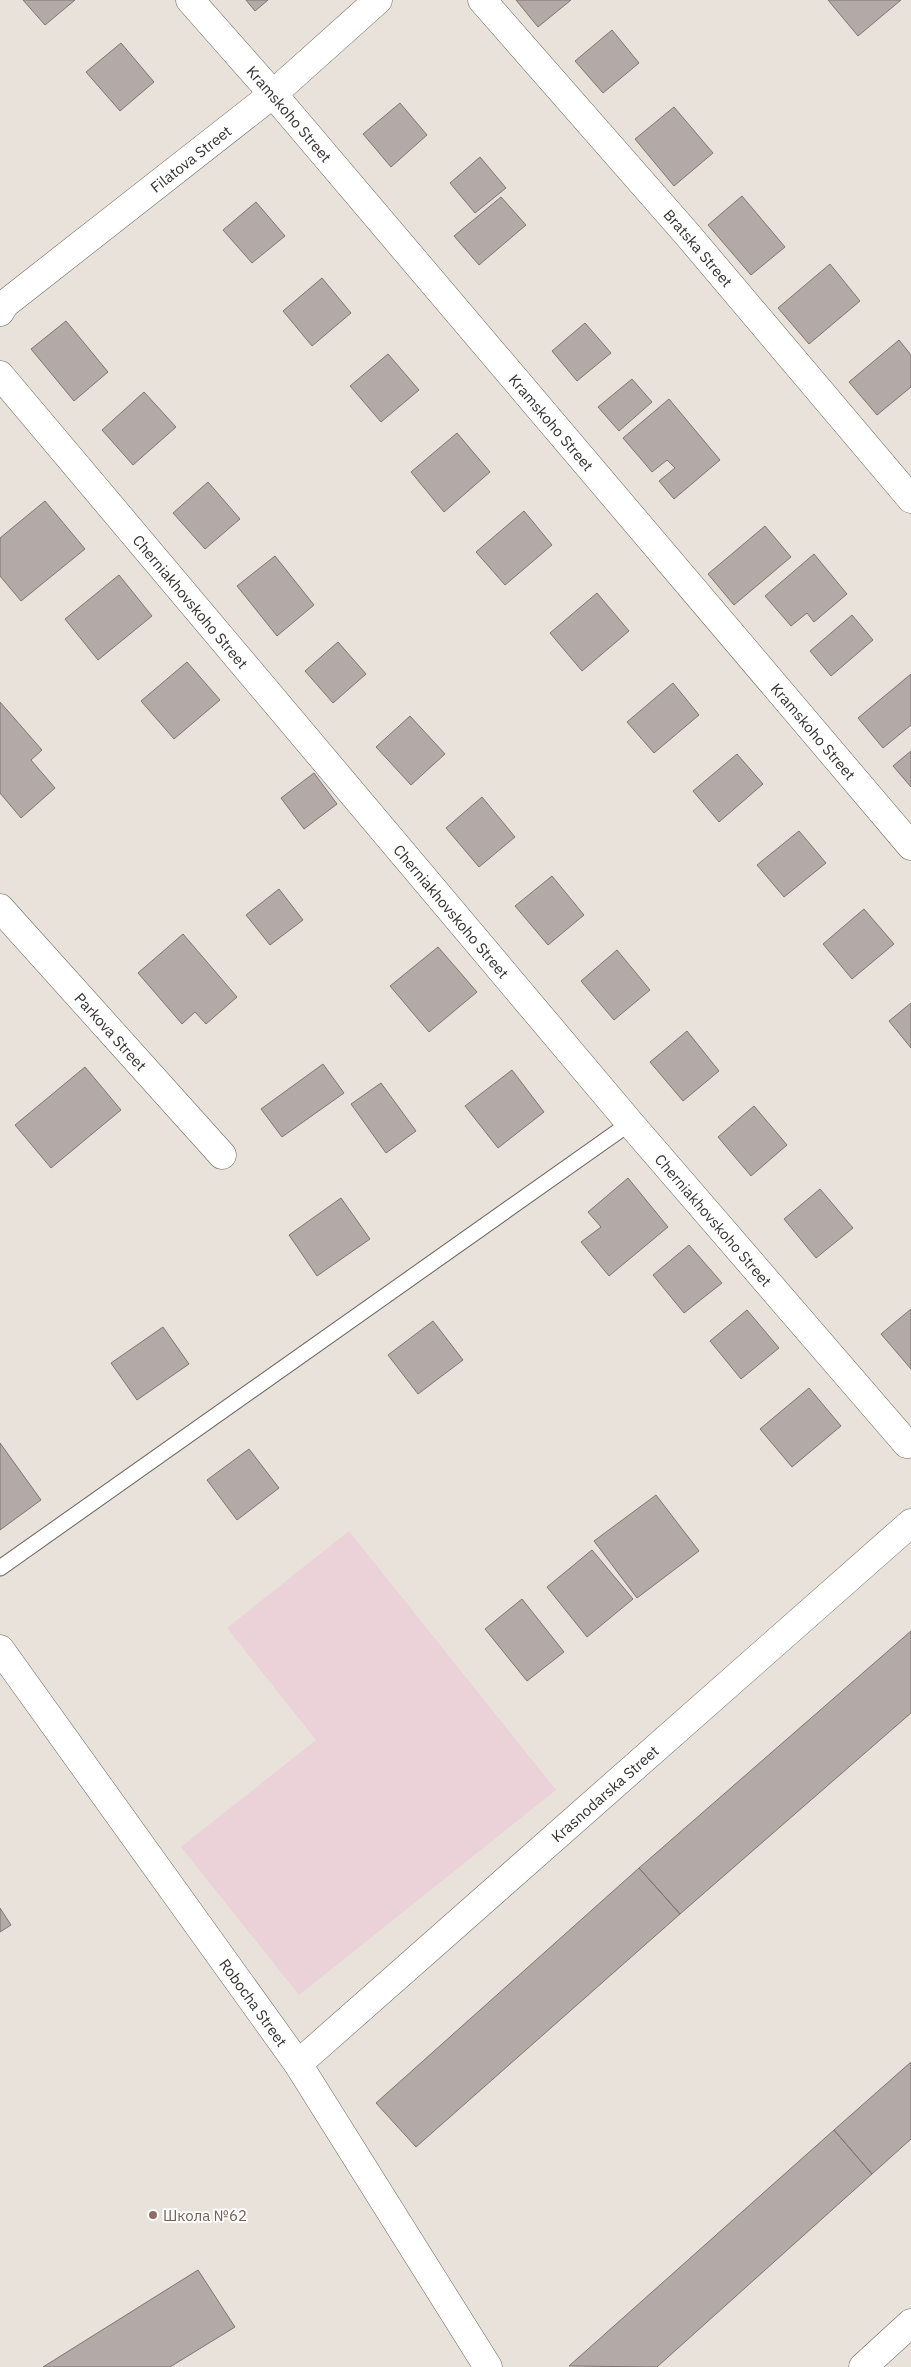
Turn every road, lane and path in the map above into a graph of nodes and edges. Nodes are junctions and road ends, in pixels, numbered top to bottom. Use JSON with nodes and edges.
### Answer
{"nodes":[{"id":1,"x":190,"y":0,"type":"edge"},
{"id":2,"x":378,"y":0,"type":"edge"},
{"id":3,"x":482,"y":0,"type":"edge"},
{"id":4,"x":274,"y":94,"type":"junction"},
{"id":5,"x":0,"y":312,"type":"edge"},
{"id":6,"x":0,"y":375,"type":"edge"},
{"id":7,"x":911,"y":499,"type":"edge"},
{"id":8,"x":911,"y":846,"type":"edge"},
{"id":9,"x":0,"y":908,"type":"edge"},
{"id":10,"x":630,"y":1123,"type":"junction"},
{"id":11,"x":222,"y":1155,"type":"dead end"},
{"id":12,"x":910,"y":1446,"type":"edge"},
{"id":13,"x":911,"y":1523,"type":"edge"},
{"id":14,"x":0,"y":1568,"type":"edge"},
{"id":15,"x":0,"y":1649,"type":"edge"},
{"id":16,"x":298,"y":2064,"type":"junction"},
{"id":17,"x":911,"y":2324,"type":"edge"},
{"id":18,"x":488,"y":2367,"type":"edge"},
{"id":19,"x":863,"y":2367,"type":"edge"}],
"edges":[{"from":1,"to":4,"type":"street","name":"Kramskoho Street"},
{"from":2,"to":4,"type":"street","name":"Filatova Street"},
{"from":3,"to":7,"type":"street","name":"Bratska Street"},
{"from":4,"to":5,"type":"street","name":"Filatova Street"},
{"from":4,"to":8,"type":"street","name":"Kramskoho Street"},
{"from":6,"to":10,"type":"street","name":"Cherniakhovskoho Street"},
{"from":9,"to":11,"type":"street","name":"Parkova Street"},
{"from":10,"to":12,"type":"street","name":"Cherniakhovskoho Street"},
{"from":10,"to":14,"type":"lane"},
{"from":13,"to":16,"type":"street","name":"Krasnodarska Street"},
{"from":15,"to":16,"type":"street","name":"Robocha Street"},
{"from":16,"to":18,"type":"street","name":"Robocha Street"},
{"from":17,"to":19,"type":"street"}]}
